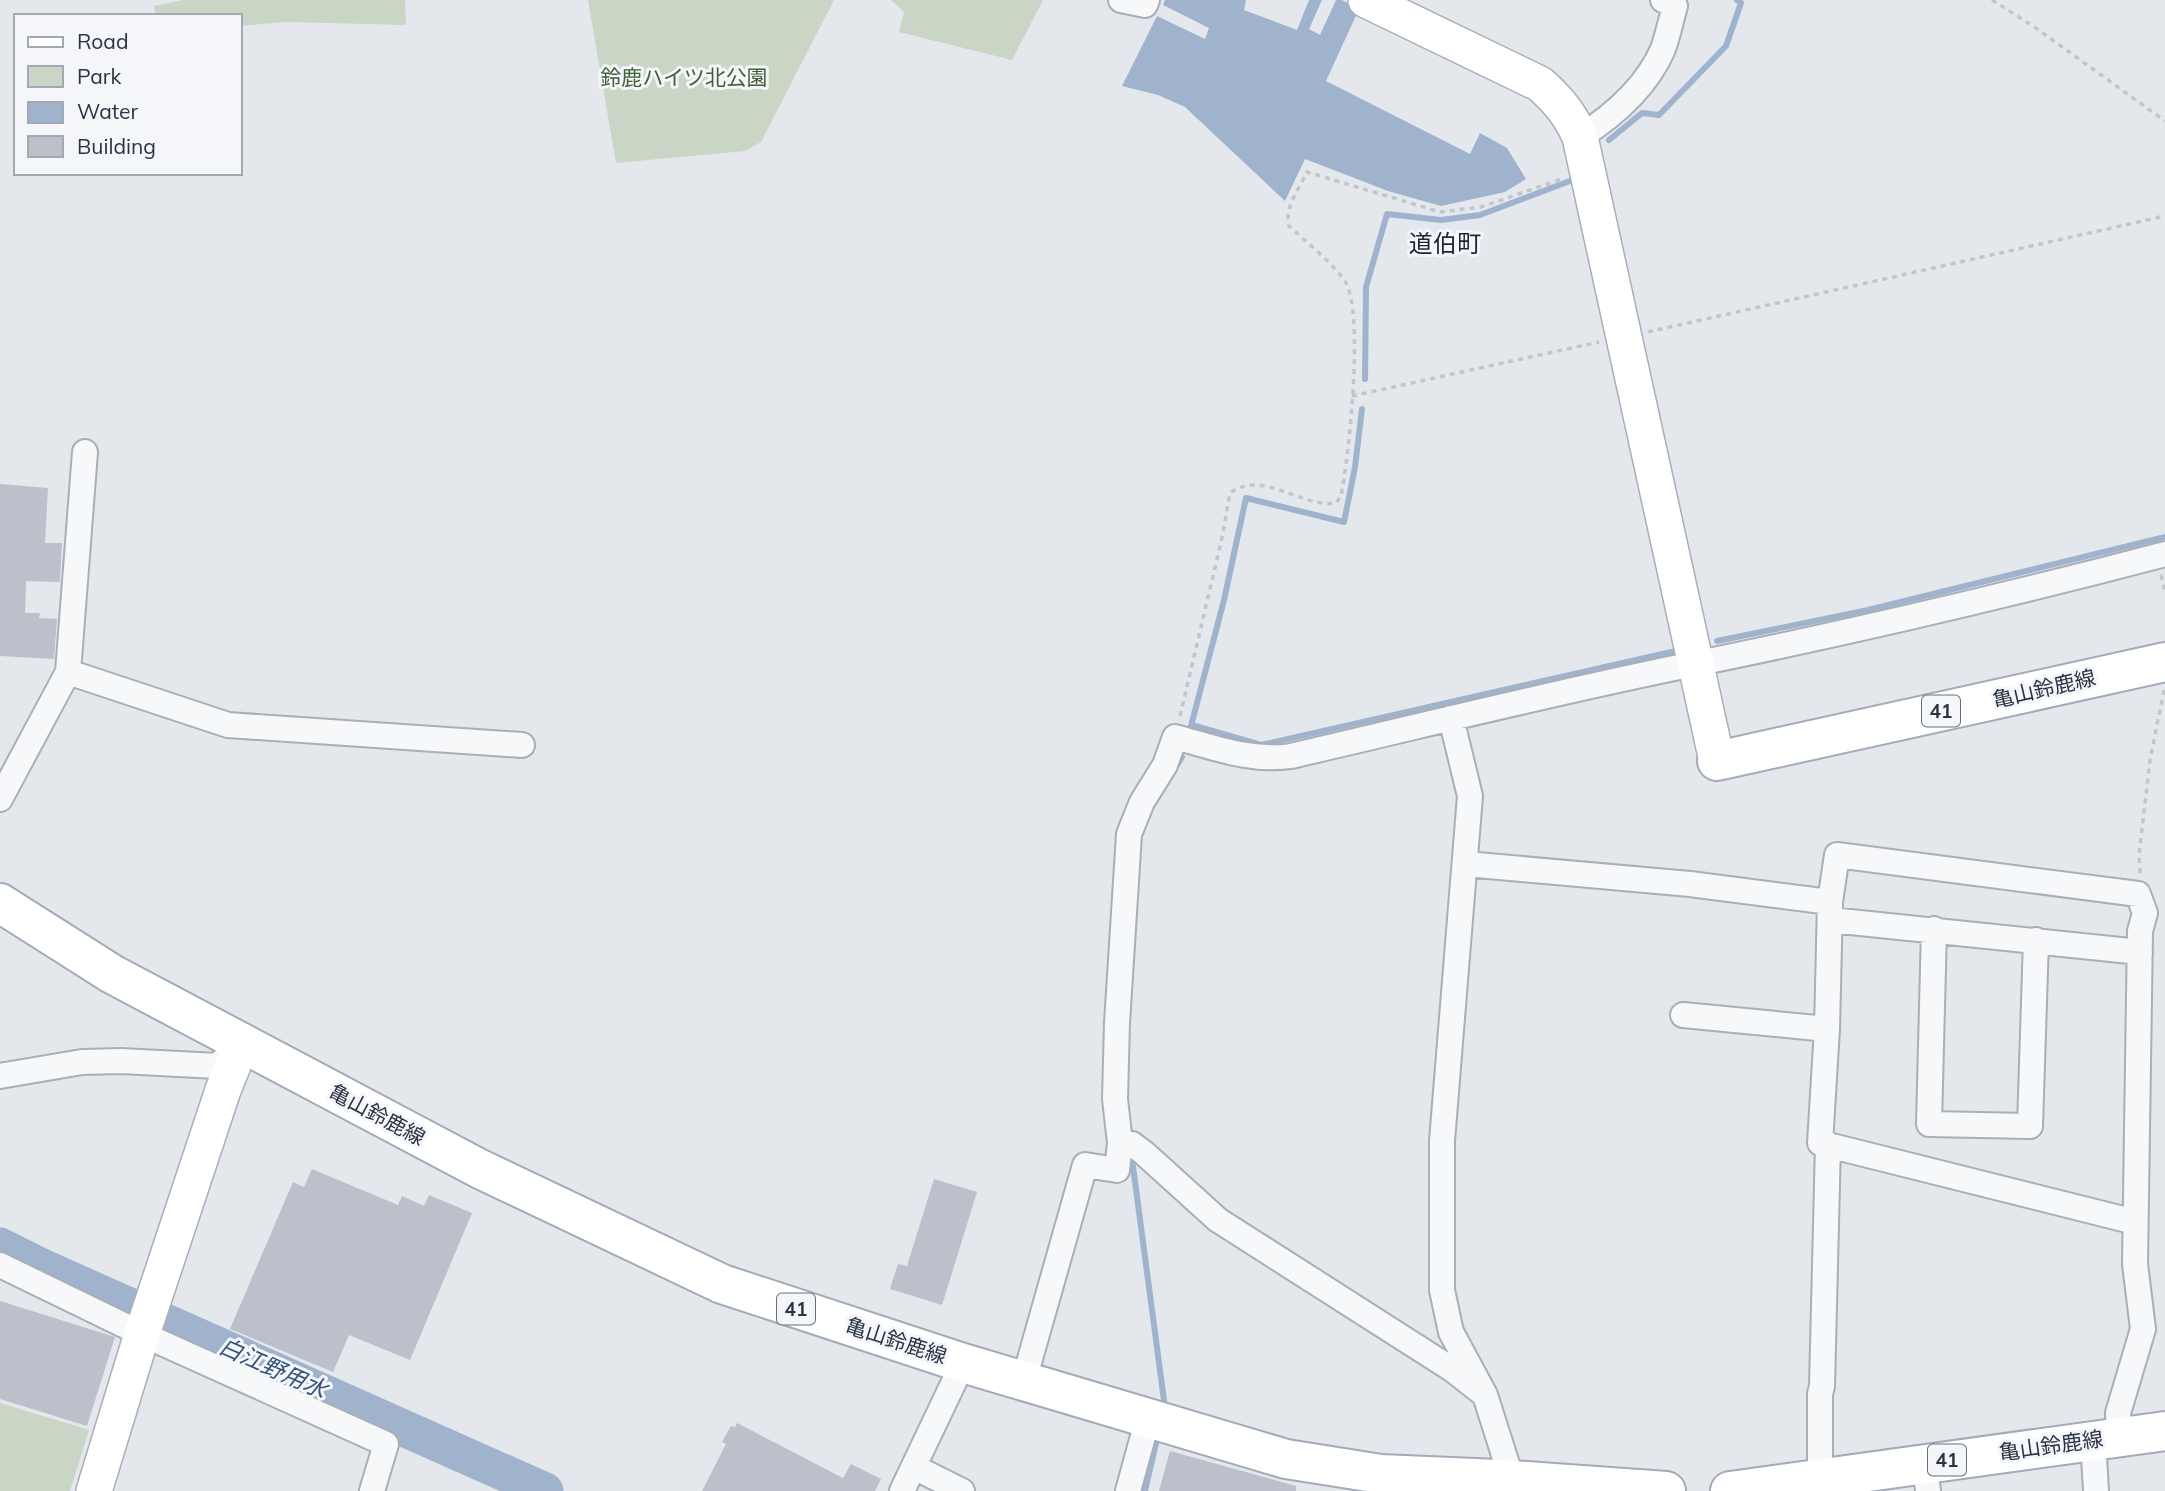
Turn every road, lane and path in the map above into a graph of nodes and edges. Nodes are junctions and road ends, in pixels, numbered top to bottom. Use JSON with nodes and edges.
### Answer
{"nodes":[{"id":1,"x":1121,"y":0,"type":"edge"},
{"id":2,"x":1147,"y":0,"type":"edge"},
{"id":3,"x":1366,"y":0,"type":"edge"},
{"id":4,"x":1993,"y":0,"type":"edge"},
{"id":5,"x":1671,"y":2,"type":"edge"},
{"id":6,"x":2165,"y":121,"type":"edge"},
{"id":7,"x":1583,"y":152,"type":"junction"},
{"id":8,"x":2165,"y":216,"type":"edge"},
{"id":9,"x":1623,"y":337,"type":"junction"},
{"id":10,"x":1352,"y":397,"type":"junction"},
{"id":11,"x":85,"y":452,"type":"dead end"},
{"id":12,"x":2165,"y":554,"type":"edge"},
{"id":13,"x":2165,"y":662,"type":"edge"},
{"id":14,"x":1696,"y":663,"type":"junction"},
{"id":15,"x":68,"y":672,"type":"junction"},
{"id":16,"x":2165,"y":685,"type":"edge"},
{"id":17,"x":1451,"y":718,"type":"junction"},
{"id":18,"x":1175,"y":737,"type":"junction"},
{"id":19,"x":522,"y":744,"type":"dead end"},
{"id":20,"x":1717,"y":761,"type":"joint"},
{"id":21,"x":0,"y":799,"type":"edge"},
{"id":22,"x":1466,"y":864,"type":"junction"},
{"id":23,"x":0,"y":903,"type":"edge"},
{"id":24,"x":2149,"y":908,"type":"edge"},
{"id":25,"x":1831,"y":911,"type":"junction"},
{"id":26,"x":1934,"y":929,"type":"junction"},
{"id":27,"x":2036,"y":940,"type":"junction"},
{"id":28,"x":2140,"y":952,"type":"junction"},
{"id":29,"x":1683,"y":1015,"type":"dead end"},
{"id":30,"x":1827,"y":1029,"type":"junction"},
{"id":31,"x":242,"y":1043,"type":"junction"},
{"id":32,"x":0,"y":1076,"type":"edge"},
{"id":33,"x":1120,"y":1143,"type":"junction"},
{"id":34,"x":1828,"y":1144,"type":"junction"},
{"id":35,"x":2135,"y":1222,"type":"junction"},
{"id":36,"x":0,"y":1265,"type":"edge"},
{"id":37,"x":146,"y":1321,"type":"junction"},
{"id":38,"x":963,"y":1363,"type":"junction"},
{"id":39,"x":1024,"y":1380,"type":"junction"},
{"id":40,"x":1485,"y":1395,"type":"junction"},
{"id":41,"x":1148,"y":1418,"type":"junction"},
{"id":42,"x":2165,"y":1431,"type":"edge"},
{"id":43,"x":2106,"y":1438,"type":"junction"},
{"id":44,"x":914,"y":1467,"type":"junction"},
{"id":45,"x":1927,"y":1477,"type":"edge"},
{"id":46,"x":1820,"y":1479,"type":"junction"},
{"id":47,"x":1512,"y":1480,"type":"junction"},
{"id":48,"x":1771,"y":1488,"type":"edge"},
{"id":49,"x":94,"y":1491,"type":"edge"},
{"id":50,"x":372,"y":1491,"type":"edge"},
{"id":51,"x":902,"y":1491,"type":"edge"},
{"id":52,"x":962,"y":1491,"type":"edge"},
{"id":53,"x":1128,"y":1491,"type":"edge"},
{"id":54,"x":1666,"y":1491,"type":"edge"},
{"id":55,"x":1730,"y":1491,"type":"edge"},
{"id":56,"x":2096,"y":1491,"type":"edge"}],
"edges":[{"from":1,"to":2,"type":"street"},
{"from":3,"to":7,"type":"street"},
{"from":4,"to":6,"type":"path"},
{"from":5,"to":7,"type":"street"},
{"from":7,"to":9,"type":"street"},
{"from":7,"to":10,"type":"path"},
{"from":8,"to":9,"type":"path"},
{"from":9,"to":10,"type":"path"},
{"from":9,"to":14,"type":"street"},
{"from":10,"to":18,"type":"path"},
{"from":11,"to":15,"type":"street"},
{"from":12,"to":14,"type":"street"},
{"from":13,"to":20,"type":"main road","name":"亀山鈴鹿線","number":"41"},
{"from":14,"to":17,"type":"street"},
{"from":14,"to":20,"type":"street"},
{"from":15,"to":19,"type":"street"},
{"from":15,"to":21,"type":"street"},
{"from":16,"to":24,"type":"path"},
{"from":17,"to":18,"type":"street"},
{"from":17,"to":22,"type":"street"},
{"from":18,"to":33,"type":"street"},
{"from":22,"to":25,"type":"street"},
{"from":22,"to":40,"type":"street"},
{"from":23,"to":31,"type":"main road","name":"亀山鈴鹿線","number":"41"},
{"from":24,"to":25,"type":"street"},
{"from":24,"to":28,"type":"street"},
{"from":25,"to":26,"type":"street"},
{"from":25,"to":30,"type":"street"},
{"from":26,"to":27,"type":"street"},
{"from":26,"to":27,"type":"street"},
{"from":27,"to":28,"type":"street"},
{"from":28,"to":35,"type":"street"},
{"from":29,"to":30,"type":"street"},
{"from":30,"to":34,"type":"street"},
{"from":31,"to":32,"type":"street"},
{"from":31,"to":37,"type":"street"},
{"from":31,"to":38,"type":"main road","name":"亀山鈴鹿線","number":"41"},
{"from":33,"to":39,"type":"street"},
{"from":33,"to":40,"type":"street"},
{"from":34,"to":35,"type":"street"},
{"from":34,"to":46,"type":"street"},
{"from":35,"to":43,"type":"street"},
{"from":36,"to":37,"type":"street"},
{"from":37,"to":49,"type":"street"},
{"from":37,"to":50,"type":"street"},
{"from":38,"to":39,"type":"main road","name":"亀山鈴鹿線","number":"41"},
{"from":38,"to":44,"type":"street"},
{"from":39,"to":41,"type":"main road","name":"亀山鈴鹿線","number":"41"},
{"from":40,"to":47,"type":"street"},
{"from":41,"to":47,"type":"main road","name":"亀山鈴鹿線","number":"41"},
{"from":41,"to":53,"type":"street"},
{"from":42,"to":43,"type":"main road","name":"亀山鈴鹿線","number":"41"},
{"from":43,"to":45,"type":"main road","name":"亀山鈴鹿線","number":"41"},
{"from":43,"to":56,"type":"street"},
{"from":44,"to":51,"type":"street"},
{"from":44,"to":52,"type":"street"},
{"from":45,"to":46,"type":"main road","name":"亀山鈴鹿線","number":"41"},
{"from":46,"to":48,"type":"main road","name":"亀山鈴鹿線","number":"41"},
{"from":47,"to":54,"type":"main road","name":"亀山鈴鹿線","number":"41"},
{"from":48,"to":55,"type":"main road","name":"亀山鈴鹿線","number":"41"}]}
